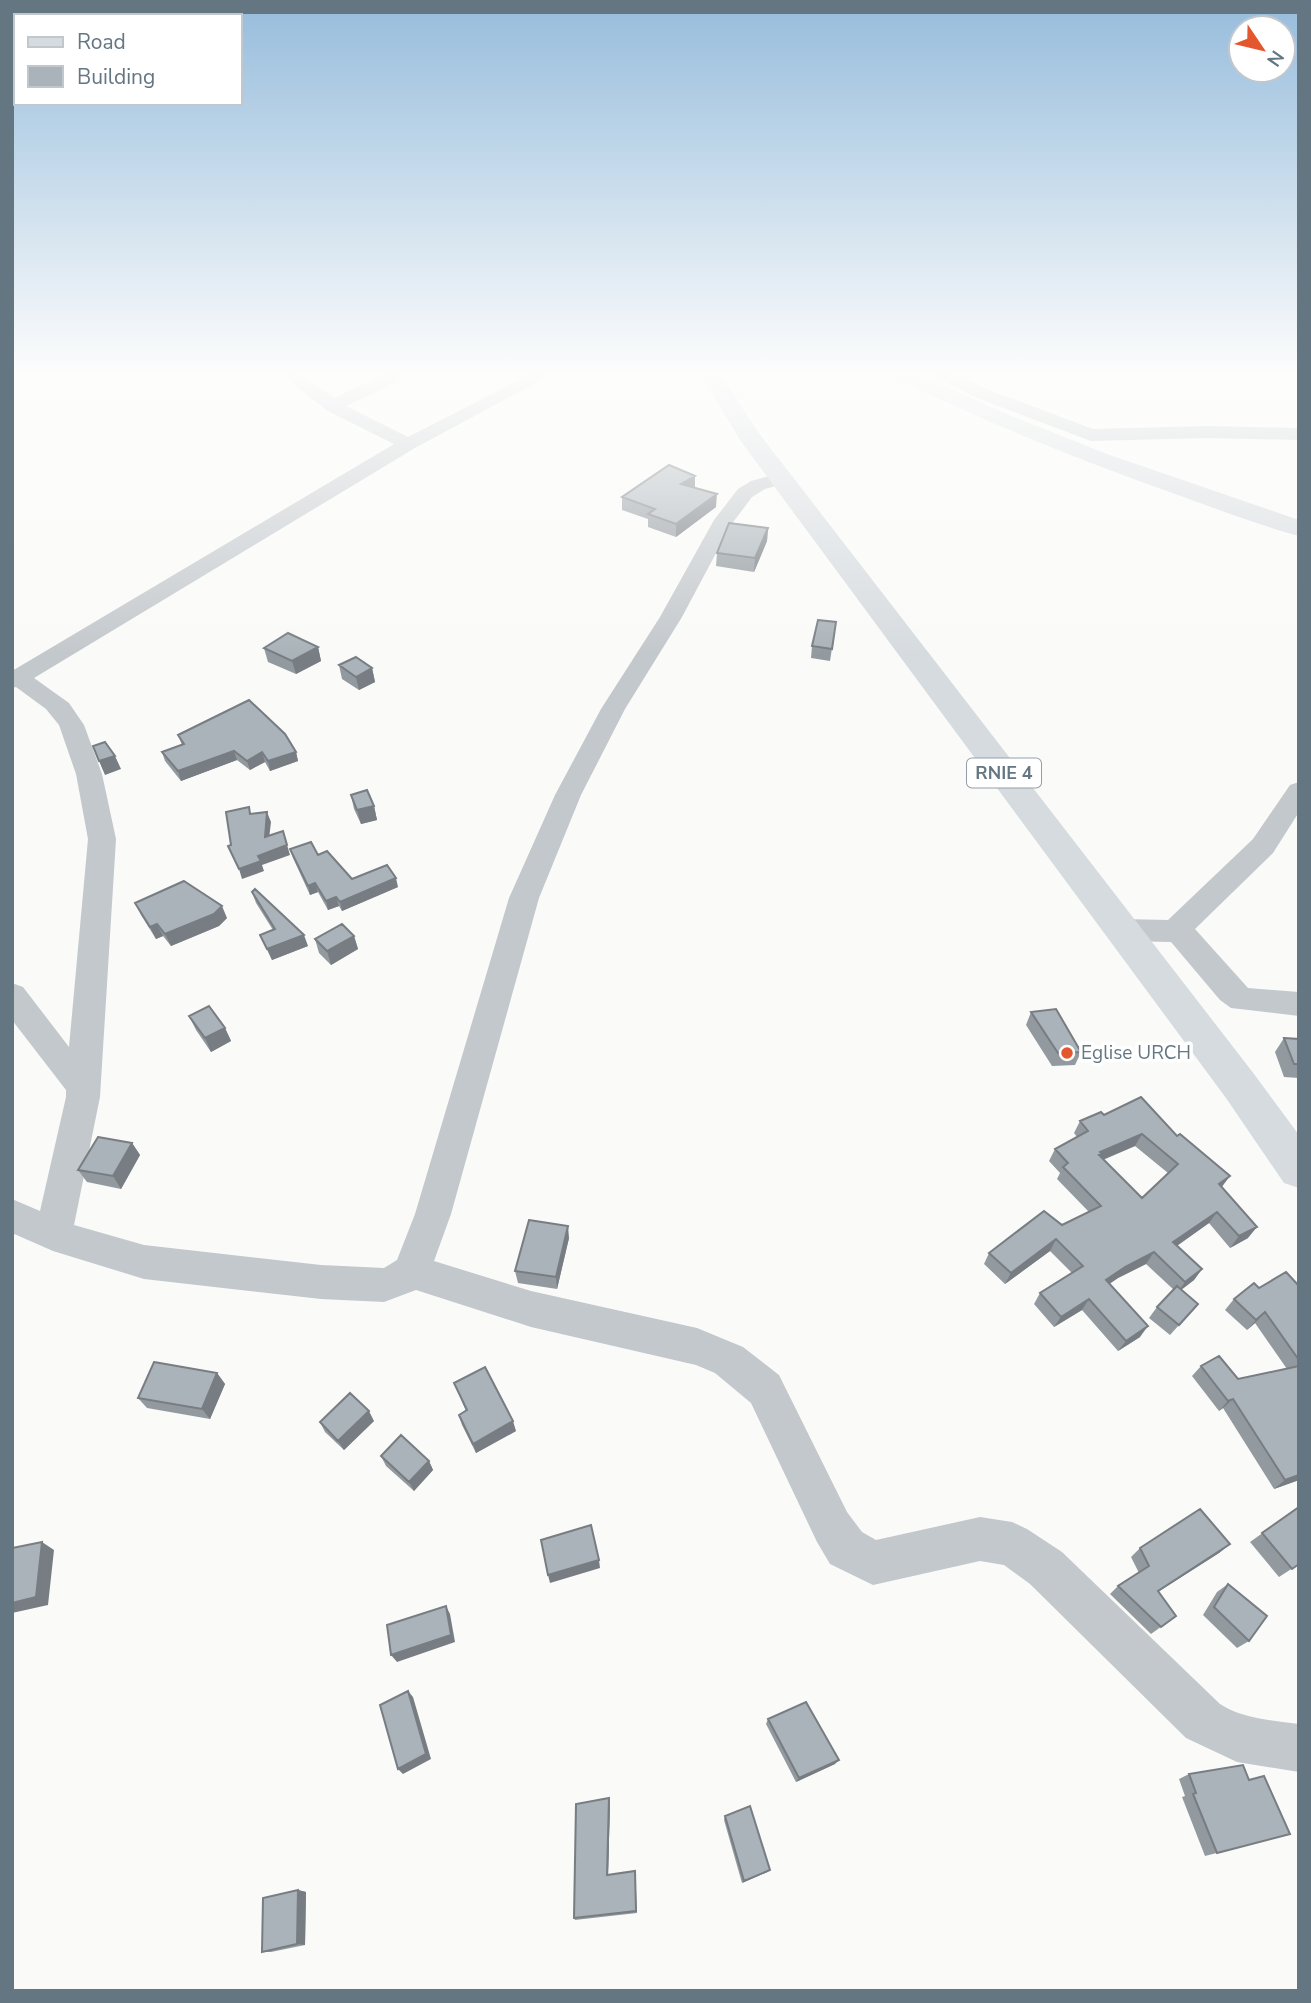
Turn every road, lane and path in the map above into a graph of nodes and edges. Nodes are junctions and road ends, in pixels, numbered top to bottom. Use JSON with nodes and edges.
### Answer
{"nodes":[{"id":1,"x":367,"y":468,"type":"edge"},
{"id":2,"x":772,"y":468,"type":"edge"},
{"id":3,"x":1128,"y":468,"type":"edge"},
{"id":4,"x":780,"y":479,"type":"junction"},
{"id":5,"x":1299,"y":528,"type":"edge"},
{"id":6,"x":15,"y":679,"type":"edge"},
{"id":7,"x":1299,"y":792,"type":"edge"},
{"id":8,"x":1122,"y":930,"type":"junction"},
{"id":9,"x":1175,"y":931,"type":"junction"},
{"id":10,"x":12,"y":995,"type":"edge"},
{"id":11,"x":1299,"y":1004,"type":"edge"},
{"id":12,"x":82,"y":1086,"type":"junction"},
{"id":13,"x":1299,"y":1170,"type":"edge"},
{"id":14,"x":12,"y":1215,"type":"edge"},
{"id":15,"x":53,"y":1234,"type":"junction"},
{"id":16,"x":411,"y":1271,"type":"junction"},
{"id":17,"x":1299,"y":1748,"type":"edge"}],
"edges":[{"from":1,"to":6,"type":"street"},
{"from":2,"to":4,"type":"main road","number":"RNIE 4"},
{"from":3,"to":5,"type":"main road"},
{"from":4,"to":8,"type":"main road","number":"RNIE 4"},
{"from":4,"to":16,"type":"street"},
{"from":6,"to":12,"type":"street"},
{"from":7,"to":9,"type":"street"},
{"from":8,"to":9,"type":"street"},
{"from":8,"to":13,"type":"main road","number":"RNIE 4"},
{"from":9,"to":11,"type":"street"},
{"from":10,"to":12,"type":"street"},
{"from":12,"to":15,"type":"street"},
{"from":14,"to":15,"type":"street"},
{"from":15,"to":16,"type":"street"},
{"from":16,"to":17,"type":"street"}]}
